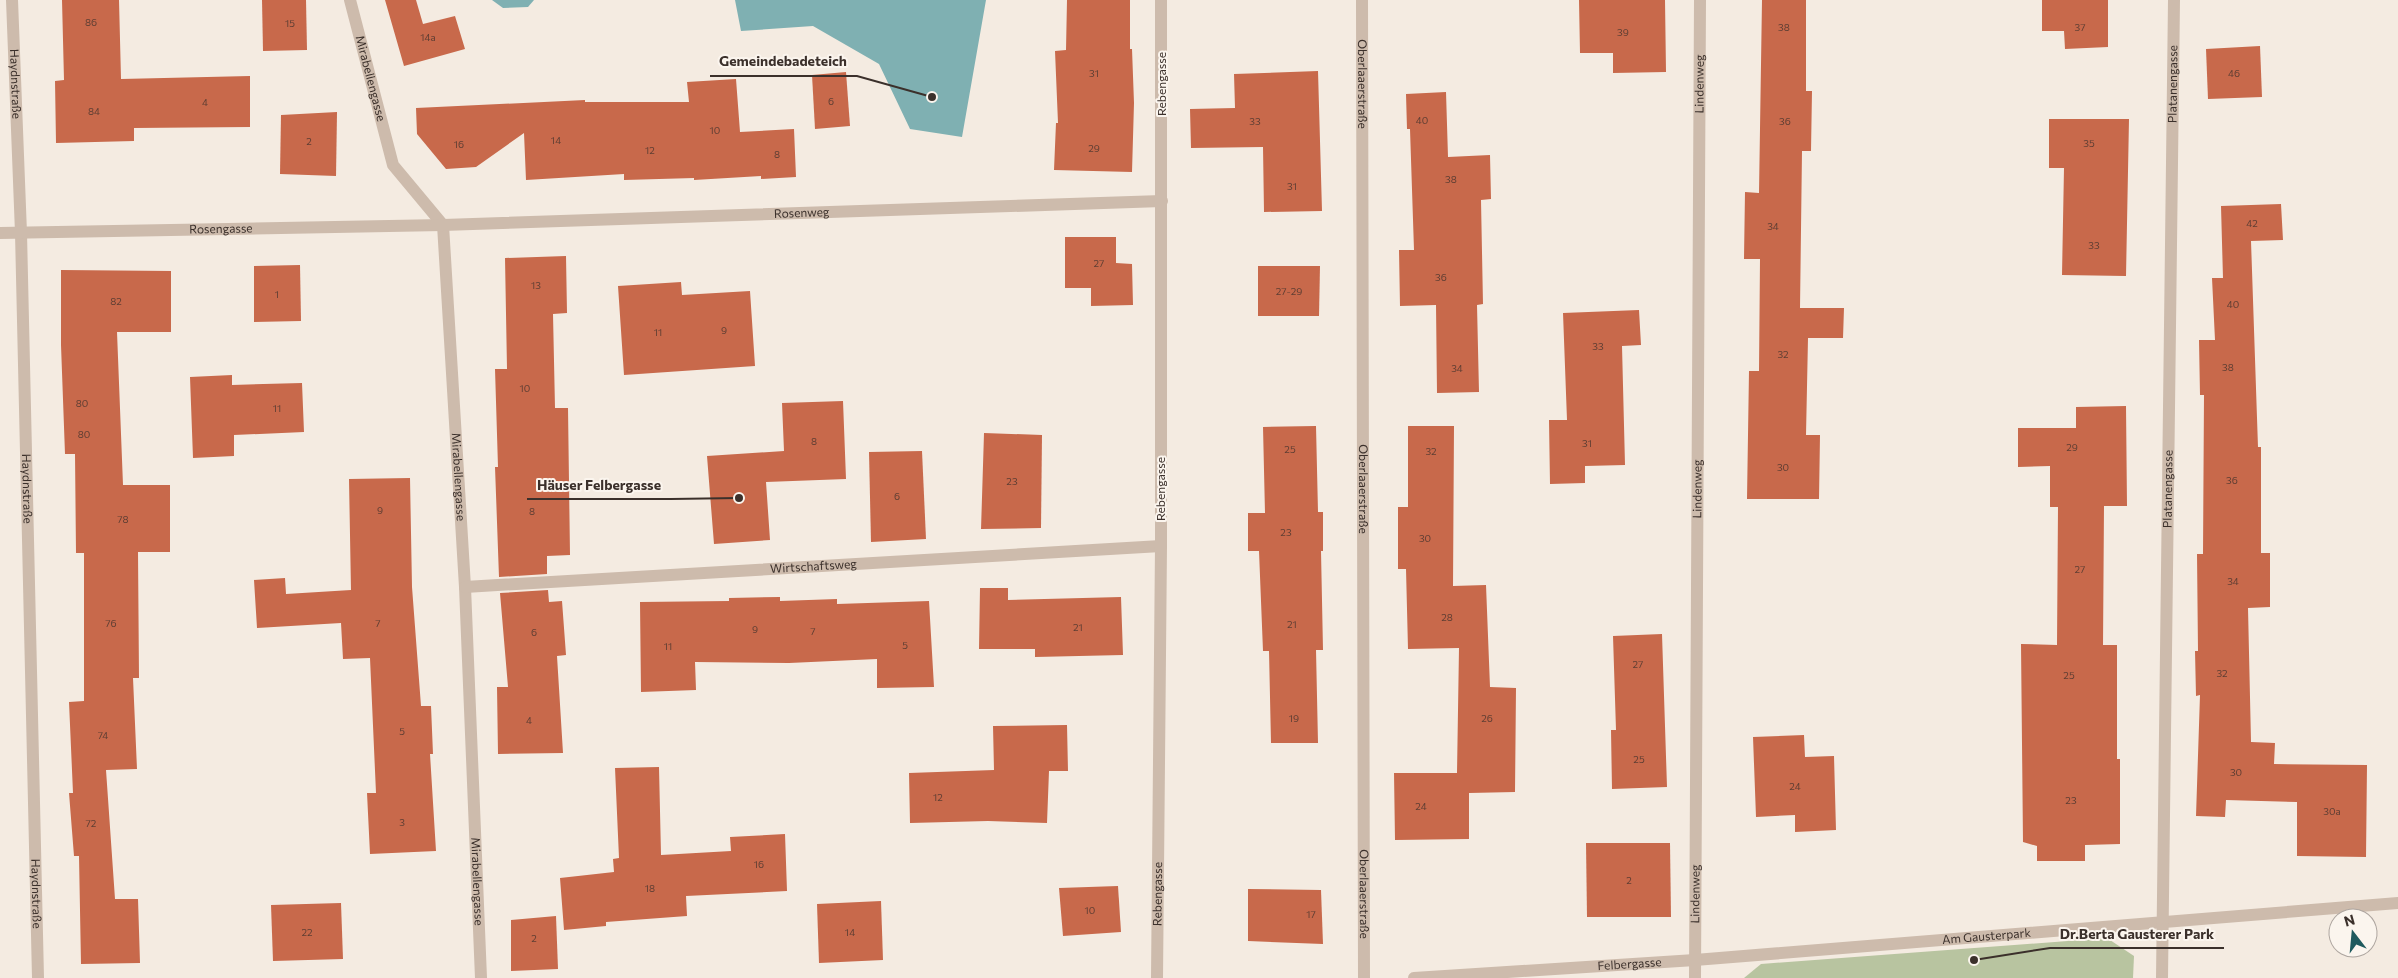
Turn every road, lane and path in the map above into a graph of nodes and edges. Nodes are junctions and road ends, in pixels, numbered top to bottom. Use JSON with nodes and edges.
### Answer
{"nodes":[{"id":1,"x":12,"y":0,"type":"edge"},
{"id":2,"x":350,"y":0,"type":"edge"},
{"id":3,"x":1161,"y":0,"type":"edge"},
{"id":4,"x":1362,"y":0,"type":"edge"},
{"id":5,"x":1700,"y":0,"type":"edge"},
{"id":6,"x":2174,"y":0,"type":"edge"},
{"id":7,"x":1162,"y":200,"type":"junction"},
{"id":8,"x":443,"y":225,"type":"junction"},
{"id":9,"x":0,"y":233,"type":"edge"},
{"id":10,"x":21,"y":233,"type":"junction"},
{"id":11,"x":1161,"y":546,"type":"junction"},
{"id":12,"x":465,"y":587,"type":"junction"},
{"id":13,"x":2398,"y":903,"type":"edge"},
{"id":14,"x":2164,"y":920,"type":"junction"},
{"id":15,"x":1695,"y":960,"type":"junction"},
{"id":16,"x":38,"y":978,"type":"edge"},
{"id":17,"x":481,"y":978,"type":"edge"},
{"id":18,"x":1157,"y":978,"type":"edge"},
{"id":19,"x":1364,"y":978,"type":"edge"},
{"id":20,"x":1414,"y":978,"type":"edge"},
{"id":21,"x":1695,"y":978,"type":"edge"},
{"id":22,"x":2162,"y":978,"type":"edge"}],
"edges":[{"from":1,"to":10,"type":"street","name":"Haydnstraße"},
{"from":2,"to":8,"type":"street","name":"Mirabellengasse"},
{"from":3,"to":7,"type":"street","name":"Rebengasse"},
{"from":4,"to":19,"type":"street","name":"Oberlaaerstraße"},
{"from":5,"to":15,"type":"street","name":"Lindenweg"},
{"from":6,"to":14,"type":"street","name":"Platanengasse"},
{"from":7,"to":8,"type":"street","name":"Rosenweg"},
{"from":7,"to":11,"type":"street","name":"Rebengasse"},
{"from":8,"to":10,"type":"street","name":"Rosengasse"},
{"from":8,"to":12,"type":"street","name":"Mirabellengasse"},
{"from":9,"to":10,"type":"street","name":"Rosengasse"},
{"from":10,"to":16,"type":"street","name":"Haydnstraße"},
{"from":11,"to":12,"type":"street","name":"Wirtschaftsweg"},
{"from":11,"to":18,"type":"street","name":"Rebengasse"},
{"from":12,"to":17,"type":"street","name":"Mirabellengasse"},
{"from":13,"to":14,"type":"street","name":"Am Gausterpark"},
{"from":14,"to":15,"type":"street","name":"Am Gausterpark"},
{"from":14,"to":22,"type":"street","name":"Platanengasse"},
{"from":15,"to":20,"type":"street","name":"Felbergasse"},
{"from":15,"to":21,"type":"street","name":"Lindenweg"}]}
